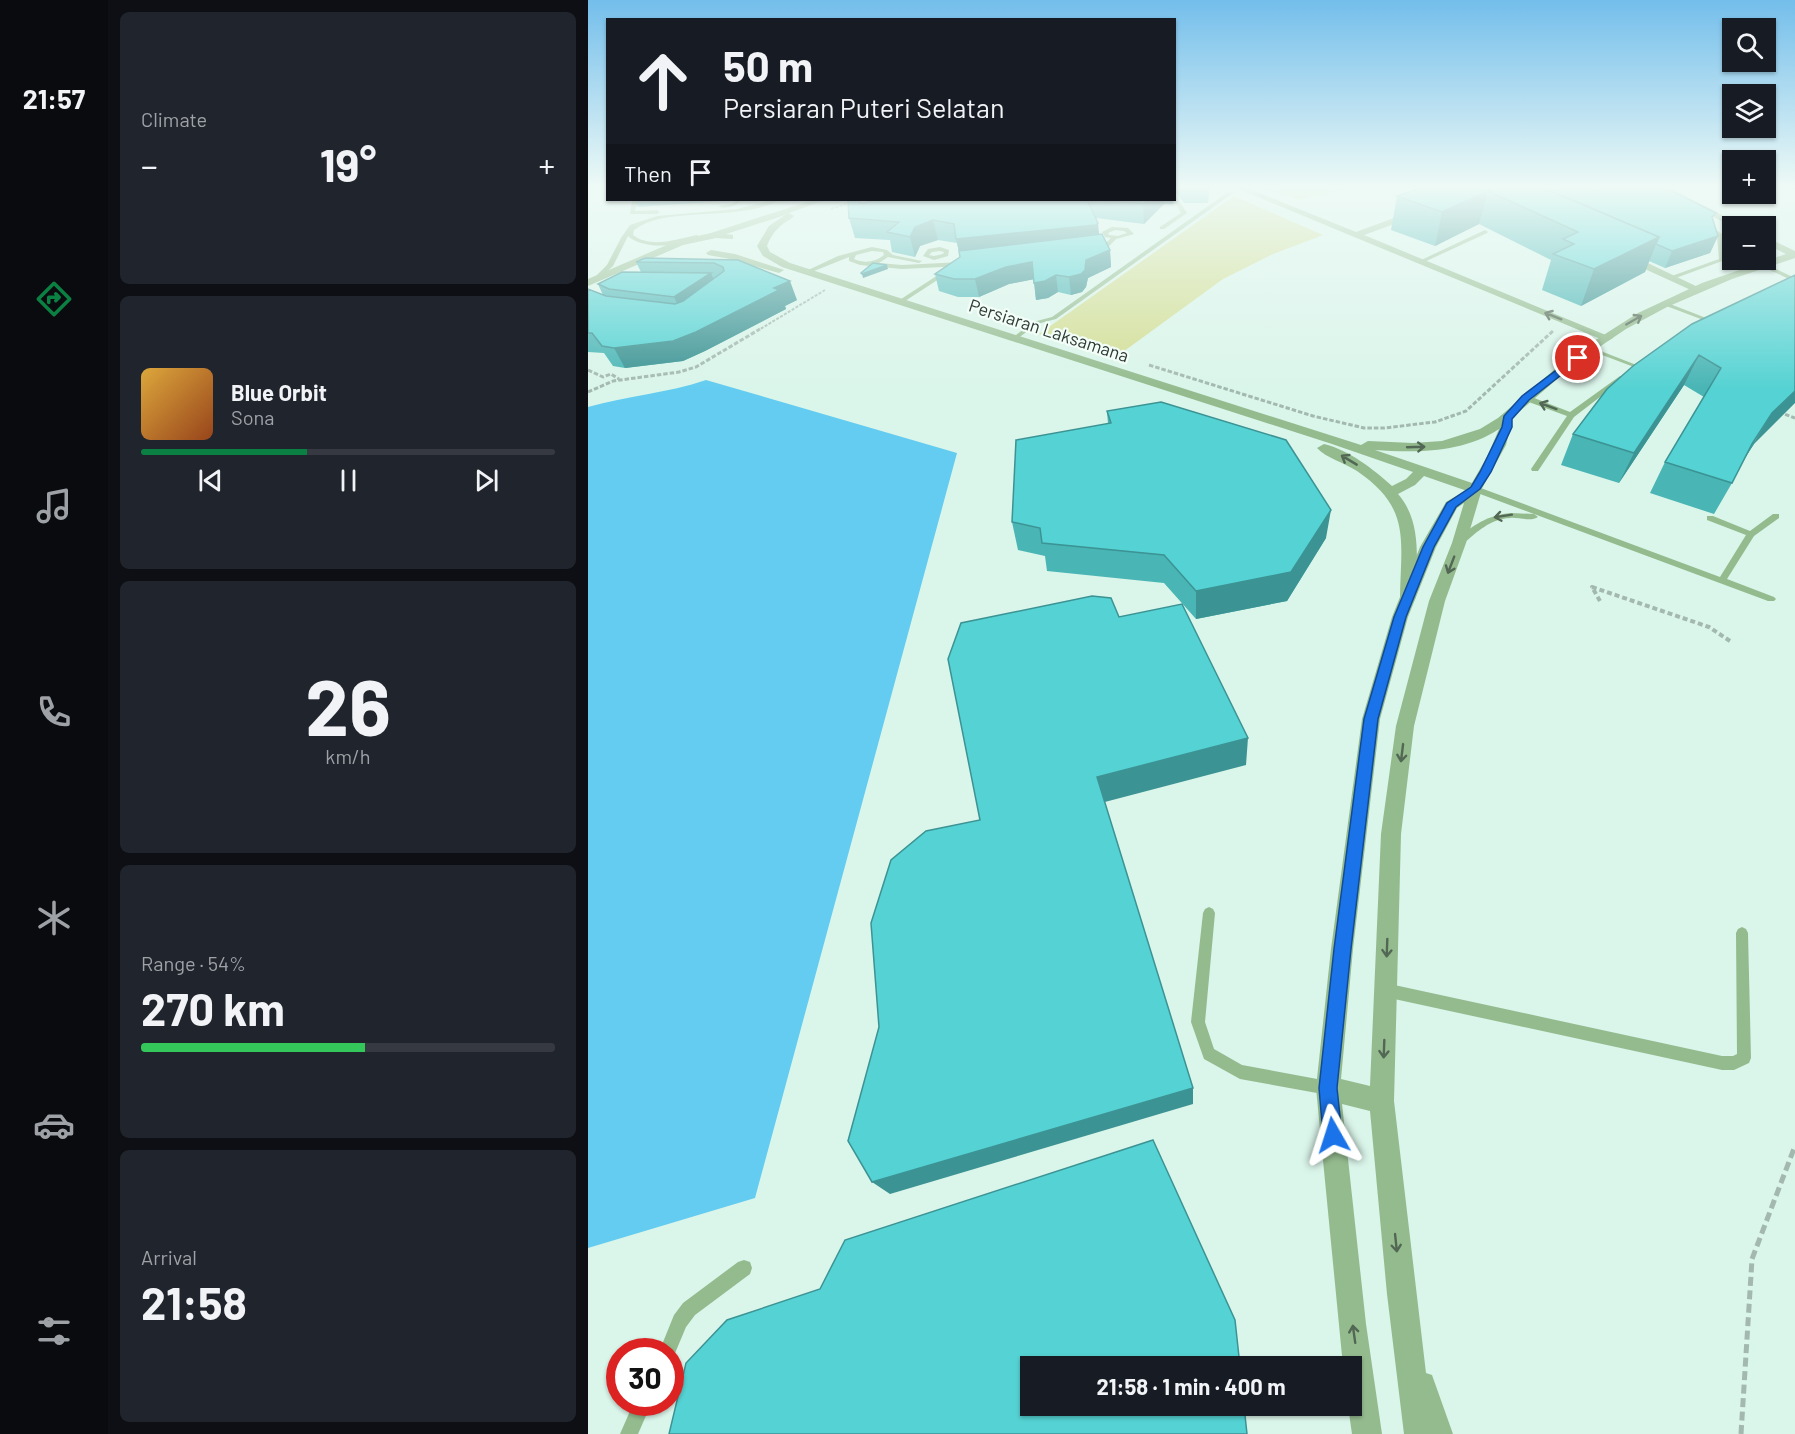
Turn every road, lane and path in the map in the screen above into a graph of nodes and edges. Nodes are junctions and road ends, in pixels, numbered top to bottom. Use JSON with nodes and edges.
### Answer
{"nodes":[{"id":1,"x":852,"y":254,"type":"edge"},
{"id":2,"x":615,"y":255,"type":"edge"},
{"id":3,"x":650,"y":255,"type":"edge"},
{"id":4,"x":675,"y":255,"type":"dead end"},
{"id":5,"x":729,"y":255,"type":"edge"},
{"id":6,"x":748,"y":255,"type":"edge"},
{"id":7,"x":768,"y":255,"type":"edge"},
{"id":8,"x":848,"y":255,"type":"edge"},
{"id":9,"x":887,"y":255,"type":"edge"},
{"id":10,"x":890,"y":255,"type":"edge"},
{"id":11,"x":926,"y":255,"type":"edge"},
{"id":12,"x":946,"y":255,"type":"edge"},
{"id":13,"x":1143,"y":255,"type":"edge"},
{"id":14,"x":1403,"y":255,"type":"edge"},
{"id":15,"x":1435,"y":255,"type":"edge"},
{"id":16,"x":1622,"y":255,"type":"edge"},
{"id":17,"x":1722,"y":255,"type":"edge"},
{"id":18,"x":1795,"y":255,"type":"edge"},
{"id":19,"x":906,"y":260,"type":"junction"},
{"id":20,"x":973,"y":262,"type":"edge"},
{"id":21,"x":1420,"y":262,"type":"junction"},
{"id":22,"x":873,"y":263,"type":"junction"},
{"id":23,"x":1776,"y":263,"type":"edge"},
{"id":24,"x":786,"y":265,"type":"junction"},
{"id":25,"x":950,"y":265,"type":"junction"},
{"id":26,"x":1776,"y":269,"type":"edge"},
{"id":27,"x":1756,"y":270,"type":"edge"},
{"id":28,"x":803,"y":274,"type":"junction"},
{"id":29,"x":604,"y":276,"type":"junction"},
{"id":30,"x":1671,"y":278,"type":"junction"},
{"id":31,"x":616,"y":280,"type":"edge"},
{"id":32,"x":1795,"y":280,"type":"edge"},
{"id":33,"x":590,"y":282,"type":"edge"},
{"id":34,"x":831,"y":286,"type":"junction"},
{"id":35,"x":1697,"y":289,"type":"junction"},
{"id":36,"x":900,"y":302,"type":"junction"},
{"id":37,"x":1663,"y":303,"type":"junction"},
{"id":38,"x":1725,"y":319,"type":"edge"},
{"id":39,"x":1716,"y":323,"type":"junction"},
{"id":40,"x":1550,"y":324,"type":"dead end"},
{"id":41,"x":1708,"y":327,"type":"edge"},
{"id":42,"x":1607,"y":338,"type":"junction"},
{"id":43,"x":1016,"y":339,"type":"junction"},
{"id":44,"x":1591,"y":349,"type":"junction"},
{"id":45,"x":1644,"y":362,"type":"edge"},
{"id":46,"x":1636,"y":366,"type":"junction"},
{"id":47,"x":588,"y":370,"type":"edge"},
{"id":48,"x":620,"y":380,"type":"junction"},
{"id":49,"x":588,"y":392,"type":"edge"},
{"id":50,"x":1526,"y":398,"type":"junction"},
{"id":51,"x":1775,"y":410,"type":"edge"},
{"id":52,"x":1571,"y":415,"type":"junction"},
{"id":53,"x":1507,"y":418,"type":"junction"},
{"id":54,"x":1795,"y":418,"type":"edge"},
{"id":55,"x":1364,"y":428,"type":"dead end"},
{"id":56,"x":1337,"y":441,"type":"junction"},
{"id":57,"x":1535,"y":469,"type":"dead end"},
{"id":58,"x":1420,"y":471,"type":"junction"},
{"id":59,"x":1474,"y":489,"type":"junction"},
{"id":60,"x":1389,"y":492,"type":"junction"},
{"id":61,"x":1776,"y":516,"type":"dead end"},
{"id":62,"x":1710,"y":518,"type":"dead end"},
{"id":63,"x":1555,"y":520,"type":"junction"},
{"id":64,"x":1751,"y":534,"type":"junction"},
{"id":65,"x":1459,"y":543,"type":"junction"},
{"id":66,"x":1722,"y":580,"type":"junction"},
{"id":67,"x":1408,"y":597,"type":"junction"},
{"id":68,"x":1771,"y":599,"type":"dead end"},
{"id":69,"x":1600,"y":601,"type":"dead end"},
{"id":70,"x":1730,"y":641,"type":"dead end"},
{"id":71,"x":1209,"y":913,"type":"dead end"},
{"id":72,"x":1742,"y":933,"type":"dead end"},
{"id":73,"x":1385,"y":990,"type":"junction"},
{"id":74,"x":1328,"y":1088,"type":"junction"},
{"id":75,"x":1382,"y":1101,"type":"junction"},
{"id":76,"x":1795,"y":1146,"type":"edge"},
{"id":77,"x":744,"y":1268,"type":"dead end"},
{"id":78,"x":1401,"y":1294,"type":"junction"},
{"id":79,"x":672,"y":1338,"type":"edge"},
{"id":80,"x":637,"y":1416,"type":"edge"},
{"id":81,"x":629,"y":1434,"type":"edge"},
{"id":82,"x":1367,"y":1434,"type":"edge"},
{"id":83,"x":1419,"y":1434,"type":"edge"},
{"id":84,"x":1438,"y":1434,"type":"edge"},
{"id":85,"x":1741,"y":1434,"type":"edge"}],
"edges":[{"from":1,"to":22,"type":"lane"},
{"from":2,"to":33,"type":"lane"},
{"from":3,"to":29,"type":"street","name":"Persiaran Laksamana"},
{"from":4,"to":29,"type":"street"},
{"from":5,"to":28,"type":"street","name":"Persiaran Laksamana"},
{"from":6,"to":24,"type":"street"},
{"from":7,"to":24,"type":"street","name":"Persiaran Laksamana"},
{"from":8,"to":28,"type":"lane"},
{"from":9,"to":22,"type":"lane"},
{"from":10,"to":19,"type":"lane"},
{"from":11,"to":19,"type":"lane"},
{"from":12,"to":25,"type":"lane"},
{"from":13,"to":43,"type":"lane"},
{"from":14,"to":21,"type":"street"},
{"from":15,"to":21,"type":"lane"},
{"from":16,"to":30,"type":"street"},
{"from":17,"to":30,"type":"lane"},
{"from":18,"to":23,"type":"street"},
{"from":19,"to":25,"type":"lane"},
{"from":20,"to":25,"type":"lane"},
{"from":42,"to":21,"type":"street","one_way":true},
{"from":22,"to":25,"type":"lane"},
{"from":24,"to":28,"type":"street","name":"Persiaran Laksamana"},
{"from":25,"to":36,"type":"lane"},
{"from":26,"to":32,"type":"lane"},
{"from":27,"to":35,"type":"street"},
{"from":28,"to":34,"type":"street"},
{"from":28,"to":36,"type":"street","name":"Persiaran Laksamana"},
{"from":29,"to":31,"type":"lane"},
{"from":29,"to":33,"type":"street"},
{"from":30,"to":35,"type":"street"},
{"from":34,"to":48,"type":"path"},
{"from":60,"to":34,"type":"street","one_way":true},
{"from":35,"to":37,"type":"street"},
{"from":36,"to":43,"type":"street","name":"Persiaran Laksamana"},
{"from":37,"to":39,"type":"lane"},
{"from":42,"to":37,"type":"street","one_way":true},
{"from":38,"to":39,"type":"lane"},
{"from":39,"to":41,"type":"lane"},
{"from":40,"to":55,"type":"path"},
{"from":42,"to":44,"type":"street"},
{"from":43,"to":56,"type":"street","name":"Persiaran Laksamana"},
{"from":44,"to":46,"type":"lane"},
{"from":44,"to":50,"type":"street"},
{"from":45,"to":46,"type":"lane"},
{"from":46,"to":52,"type":"lane"},
{"from":47,"to":48,"type":"path"},
{"from":48,"to":49,"type":"path"},
{"from":52,"to":50,"type":"lane","one_way":true},
{"from":50,"to":53,"type":"street"},
{"from":51,"to":54,"type":"path"},
{"from":52,"to":57,"type":"lane"},
{"from":56,"to":53,"type":"street","one_way":true},
{"from":53,"to":59,"type":"street"},
{"from":56,"to":58,"type":"street"},
{"from":58,"to":59,"type":"street"},
{"from":58,"to":60,"type":"street"},
{"from":59,"to":63,"type":"lane"},
{"from":59,"to":65,"type":"street"},
{"from":59,"to":67,"type":"street"},
{"from":60,"to":67,"type":"street"},
{"from":61,"to":64,"type":"lane"},
{"from":62,"to":64,"type":"lane"},
{"from":63,"to":65,"type":"lane","one_way":true},
{"from":63,"to":66,"type":"lane"},
{"from":64,"to":66,"type":"lane"},
{"from":65,"to":73,"type":"street","one_way":true},
{"from":66,"to":68,"type":"lane"},
{"from":67,"to":74,"type":"street"},
{"from":69,"to":70,"type":"path"},
{"from":71,"to":74,"type":"lane"},
{"from":72,"to":73,"type":"lane"},
{"from":73,"to":75,"type":"street","one_way":true},
{"from":74,"to":75,"type":"street"},
{"from":82,"to":74,"type":"street","one_way":true},
{"from":75,"to":78,"type":"street","one_way":true},
{"from":76,"to":85,"type":"path"},
{"from":77,"to":79,"type":"lane"},
{"from":78,"to":83,"type":"street"},
{"from":78,"to":84,"type":"street"},
{"from":80,"to":81,"type":"lane"}]}
